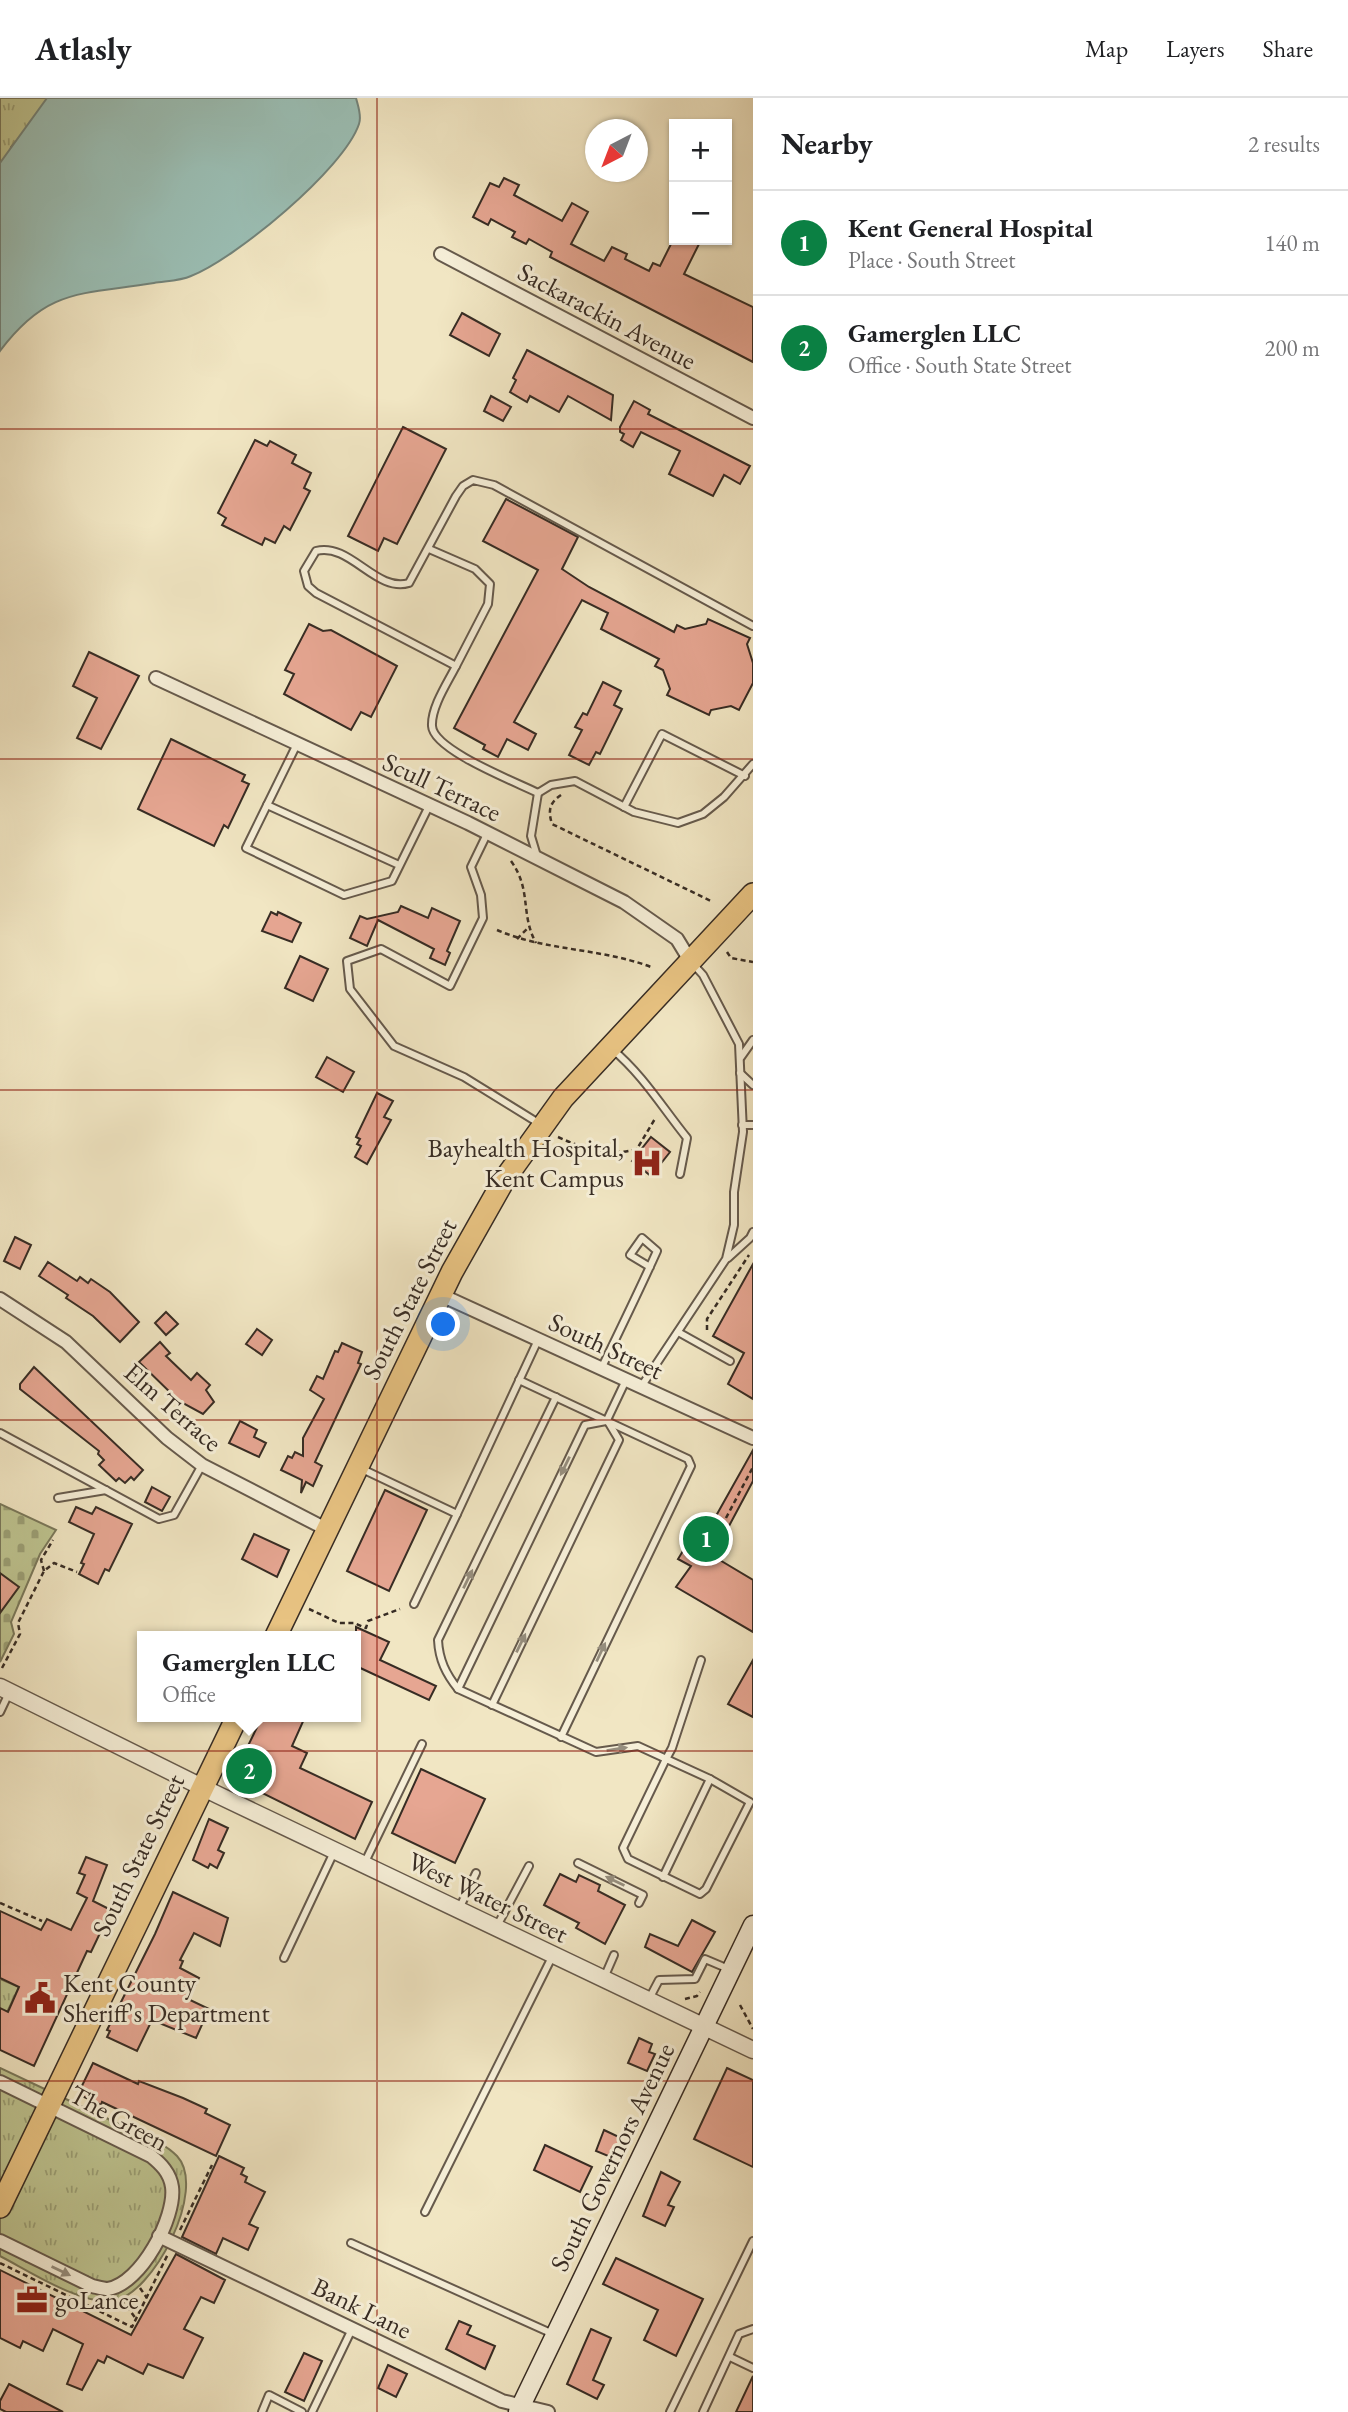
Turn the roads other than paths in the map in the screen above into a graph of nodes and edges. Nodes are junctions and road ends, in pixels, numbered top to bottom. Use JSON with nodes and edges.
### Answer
{"nodes":[{"id":1,"x":441,"y":254,"type":"dead end"},
{"id":2,"x":753,"y":418,"type":"edge"},
{"id":3,"x":429,"y":549,"type":"junction"},
{"id":4,"x":753,"y":626,"type":"edge"},
{"id":5,"x":456,"y":666,"type":"junction"},
{"id":6,"x":156,"y":678,"type":"dead end"},
{"id":7,"x":297,"y":744,"type":"junction"},
{"id":8,"x":753,"y":764,"type":"edge"},
{"id":9,"x":745,"y":775,"type":"junction"},
{"id":10,"x":538,"y":793,"type":"junction"},
{"id":11,"x":267,"y":805,"type":"junction"},
{"id":12,"x":429,"y":805,"type":"junction"},
{"id":13,"x":624,"y":807,"type":"junction"},
{"id":14,"x":488,"y":832,"type":"junction"},
{"id":15,"x":538,"y":858,"type":"junction"},
{"id":16,"x":399,"y":865,"type":"junction"},
{"id":17,"x":753,"y":894,"type":"edge"},
{"id":18,"x":691,"y":962,"type":"junction"},
{"id":19,"x":753,"y":1040,"type":"edge"},
{"id":20,"x":610,"y":1048,"type":"junction"},
{"id":21,"x":739,"y":1059,"type":"junction"},
{"id":22,"x":740,"y":1073,"type":"junction"},
{"id":23,"x":753,"y":1085,"type":"edge"},
{"id":24,"x":742,"y":1125,"type":"junction"},
{"id":25,"x":753,"y":1125,"type":"edge"},
{"id":26,"x":550,"y":1131,"type":"junction"},
{"id":27,"x":680,"y":1174,"type":"dead end"},
{"id":28,"x":753,"y":1232,"type":"edge"},
{"id":29,"x":726,"y":1259,"type":"junction"},
{"id":30,"x":650,"y":1267,"type":"junction"},
{"id":31,"x":441,"y":1295,"type":"junction"},
{"id":32,"x":0,"y":1299,"type":"edge"},
{"id":33,"x":678,"y":1332,"type":"junction"},
{"id":34,"x":538,"y":1340,"type":"junction"},
{"id":35,"x":730,"y":1360,"type":"dead end"},
{"id":36,"x":601,"y":1369,"type":"junction"},
{"id":37,"x":519,"y":1380,"type":"junction"},
{"id":38,"x":626,"y":1380,"type":"junction"},
{"id":39,"x":641,"y":1387,"type":"junction"},
{"id":40,"x":556,"y":1397,"type":"junction"},
{"id":41,"x":607,"y":1420,"type":"junction"},
{"id":42,"x":0,"y":1433,"type":"edge"},
{"id":43,"x":753,"y":1438,"type":"edge"},
{"id":44,"x":202,"y":1465,"type":"junction"},
{"id":45,"x":358,"y":1467,"type":"junction"},
{"id":46,"x":106,"y":1490,"type":"junction"},
{"id":47,"x":58,"y":1498,"type":"dead end"},
{"id":48,"x":457,"y":1514,"type":"junction"},
{"id":49,"x":328,"y":1530,"type":"junction"},
{"id":50,"x":414,"y":1604,"type":"dead end"},
{"id":51,"x":278,"y":1631,"type":"edge"},
{"id":52,"x":701,"y":1660,"type":"dead end"},
{"id":53,"x":5,"y":1689,"type":"edge"},
{"id":54,"x":458,"y":1689,"type":"junction"},
{"id":55,"x":492,"y":1704,"type":"junction"},
{"id":56,"x":0,"y":1712,"type":"edge"},
{"id":57,"x":235,"y":1722,"type":"edge"},
{"id":58,"x":561,"y":1737,"type":"junction"},
{"id":59,"x":422,"y":1744,"type":"dead end"},
{"id":60,"x":666,"y":1759,"type":"junction"},
{"id":61,"x":710,"y":1779,"type":"junction"},
{"id":62,"x":202,"y":1788,"type":"junction"},
{"id":63,"x":752,"y":1803,"type":"edge"},
{"id":64,"x":335,"y":1851,"type":"junction"},
{"id":65,"x":579,"y":1863,"type":"dead end"},
{"id":66,"x":363,"y":1865,"type":"junction"},
{"id":67,"x":529,"y":1866,"type":"dead end"},
{"id":68,"x":476,"y":1873,"type":"dead end"},
{"id":69,"x":663,"y":1877,"type":"junction"},
{"id":70,"x":639,"y":1903,"type":"dead end"},
{"id":71,"x":459,"y":1910,"type":"junction"},
{"id":72,"x":496,"y":1928,"type":"junction"},
{"id":73,"x":751,"y":1933,"type":"edge"},
{"id":74,"x":553,"y":1955,"type":"junction"},
{"id":75,"x":614,"y":1955,"type":"dead end"},
{"id":76,"x":284,"y":1958,"type":"dead end"},
{"id":77,"x":732,"y":1970,"type":"junction"},
{"id":78,"x":603,"y":1979,"type":"junction"},
{"id":79,"x":648,"y":2001,"type":"junction"},
{"id":80,"x":705,"y":2027,"type":"junction"},
{"id":81,"x":753,"y":2050,"type":"edge"},
{"id":82,"x":0,"y":2082,"type":"edge"},
{"id":83,"x":48,"y":2105,"type":"junction"},
{"id":84,"x":0,"y":2207,"type":"edge"},
{"id":85,"x":425,"y":2212,"type":"dead end"},
{"id":86,"x":159,"y":2236,"type":"junction"},
{"id":87,"x":0,"y":2241,"type":"edge"},
{"id":88,"x":753,"y":2241,"type":"edge"},
{"id":89,"x":351,"y":2243,"type":"dead end"},
{"id":90,"x":352,"y":2329,"type":"junction"},
{"id":91,"x":753,"y":2329,"type":"edge"},
{"id":92,"x":555,"y":2335,"type":"junction"},
{"id":93,"x":730,"y":2357,"type":"junction"},
{"id":94,"x":753,"y":2368,"type":"edge"},
{"id":95,"x":519,"y":2409,"type":"edge"},
{"id":96,"x":262,"y":2412,"type":"edge"},
{"id":97,"x":302,"y":2412,"type":"edge"},
{"id":98,"x":312,"y":2412,"type":"edge"},
{"id":99,"x":548,"y":2412,"type":"edge"},
{"id":100,"x":670,"y":2412,"type":"edge"},
{"id":101,"x":703,"y":2412,"type":"edge"}],
"edges":[{"from":1,"to":2,"type":"street","name":"Sackarackin Avenue"},
{"from":3,"to":4,"type":"lane"},
{"from":3,"to":5,"type":"lane"},
{"from":3,"to":5,"type":"lane"},
{"from":5,"to":10,"type":"lane"},
{"from":6,"to":7,"type":"street","name":"Scull Terrace"},
{"from":7,"to":11,"type":"lane"},
{"from":7,"to":12,"type":"street","name":"Scull Terrace"},
{"from":8,"to":9,"type":"lane"},
{"from":9,"to":13,"type":"lane"},
{"from":9,"to":13,"type":"lane"},
{"from":10,"to":13,"type":"lane"},
{"from":10,"to":15,"type":"lane"},
{"from":11,"to":16,"type":"lane"},
{"from":11,"to":16,"type":"lane"},
{"from":12,"to":14,"type":"street","name":"Scull Terrace"},
{"from":12,"to":16,"type":"lane"},
{"from":14,"to":15,"type":"street","name":"Scull Terrace"},
{"from":14,"to":26,"type":"lane"},
{"from":15,"to":18,"type":"street","name":"Scull Terrace"},
{"from":17,"to":18,"type":"main road","name":"South State Street"},
{"from":18,"to":20,"type":"main road","name":"South State Street"},
{"from":18,"to":21,"type":"lane"},
{"from":19,"to":21,"type":"lane"},
{"from":20,"to":26,"type":"main road","name":"South State Street"},
{"from":20,"to":27,"type":"lane"},
{"from":21,"to":22,"type":"lane"},
{"from":22,"to":23,"type":"lane"},
{"from":22,"to":24,"type":"lane"},
{"from":24,"to":25,"type":"lane"},
{"from":24,"to":29,"type":"lane"},
{"from":26,"to":31,"type":"main road","name":"South State Street"},
{"from":28,"to":29,"type":"lane"},
{"from":29,"to":33,"type":"lane"},
{"from":30,"to":30,"type":"lane"},
{"from":30,"to":36,"type":"lane"},
{"from":31,"to":34,"type":"street","name":"South Street"},
{"from":31,"to":45,"type":"main road","name":"South State Street"},
{"from":32,"to":44,"type":"street","name":"Elm Terrace"},
{"from":33,"to":35,"type":"lane"},
{"from":33,"to":39,"type":"lane"},
{"from":34,"to":36,"type":"street","name":"South Street"},
{"from":34,"to":37,"type":"lane"},
{"from":36,"to":38,"type":"street","name":"South Street"},
{"from":37,"to":40,"type":"lane"},
{"from":37,"to":48,"type":"lane"},
{"from":38,"to":39,"type":"street","name":"South Street"},
{"from":38,"to":41,"type":"lane"},
{"from":39,"to":43,"type":"street","name":"South Street"},
{"from":40,"to":41,"type":"lane"},
{"from":54,"to":40,"type":"lane","one_way":true},
{"from":41,"to":54,"type":"lane","one_way":true},
{"from":55,"to":41,"type":"lane","one_way":true},
{"from":58,"to":41,"type":"lane","one_way":true},
{"from":42,"to":46,"type":"lane"},
{"from":44,"to":46,"type":"lane"},
{"from":44,"to":49,"type":"street","name":"Elm Terrace"},
{"from":45,"to":48,"type":"lane"},
{"from":45,"to":49,"type":"main road","name":"South State Street"},
{"from":46,"to":47,"type":"lane"},
{"from":48,"to":50,"type":"lane"},
{"from":49,"to":51,"type":"main road","name":"South State Street"},
{"from":52,"to":60,"type":"lane"},
{"from":53,"to":56,"type":"lane"},
{"from":53,"to":62,"type":"street","name":"West Water Street"},
{"from":54,"to":55,"type":"lane"},
{"from":55,"to":58,"type":"lane"},
{"from":57,"to":62,"type":"main road","name":"South State Street"},
{"from":58,"to":60,"type":"lane","one_way":true},
{"from":59,"to":66,"type":"lane"},
{"from":60,"to":61,"type":"lane"},
{"from":60,"to":69,"type":"lane"},
{"from":61,"to":63,"type":"lane"},
{"from":61,"to":69,"type":"lane"},
{"from":62,"to":64,"type":"street","name":"West Water Street"},
{"from":62,"to":83,"type":"main road","name":"South State Street"},
{"from":63,"to":69,"type":"lane"},
{"from":64,"to":66,"type":"street","name":"West Water Street"},
{"from":64,"to":76,"type":"lane"},
{"from":70,"to":65,"type":"lane","one_way":true},
{"from":66,"to":71,"type":"street","name":"West Water Street"},
{"from":67,"to":72,"type":"lane"},
{"from":68,"to":71,"type":"lane"},
{"from":71,"to":72,"type":"street","name":"West Water Street"},
{"from":72,"to":74,"type":"street","name":"West Water Street"},
{"from":73,"to":77,"type":"main road","name":"South Governors Avenue"},
{"from":74,"to":78,"type":"street","name":"West Water Street"},
{"from":74,"to":85,"type":"lane"},
{"from":75,"to":78,"type":"lane"},
{"from":77,"to":79,"type":"lane"},
{"from":77,"to":80,"type":"main road","name":"South Governors Avenue"},
{"from":78,"to":79,"type":"street","name":"West Water Street"},
{"from":79,"to":80,"type":"street","name":"West Water Street"},
{"from":80,"to":81,"type":"street","name":"West Water Street"},
{"from":80,"to":92,"type":"main road","name":"South Governors Avenue"},
{"from":82,"to":83,"type":"street","name":"The Green"},
{"from":83,"to":84,"type":"main road","name":"South State Street"},
{"from":83,"to":86,"type":"street","name":"The Green"},
{"from":87,"to":86,"type":"street","name":"The Green","one_way":true},
{"from":86,"to":90,"type":"street","name":"Bank Lane"},
{"from":88,"to":100,"type":"lane"},
{"from":89,"to":92,"type":"lane"},
{"from":90,"to":95,"type":"street","name":"Bank Lane"},
{"from":90,"to":98,"type":"lane"},
{"from":91,"to":93,"type":"lane"},
{"from":92,"to":95,"type":"main road","name":"South Governors Avenue"},
{"from":93,"to":94,"type":"lane"},
{"from":93,"to":101,"type":"lane"},
{"from":95,"to":99,"type":"street","name":"Bank Lane"},
{"from":96,"to":97,"type":"lane"}]}
